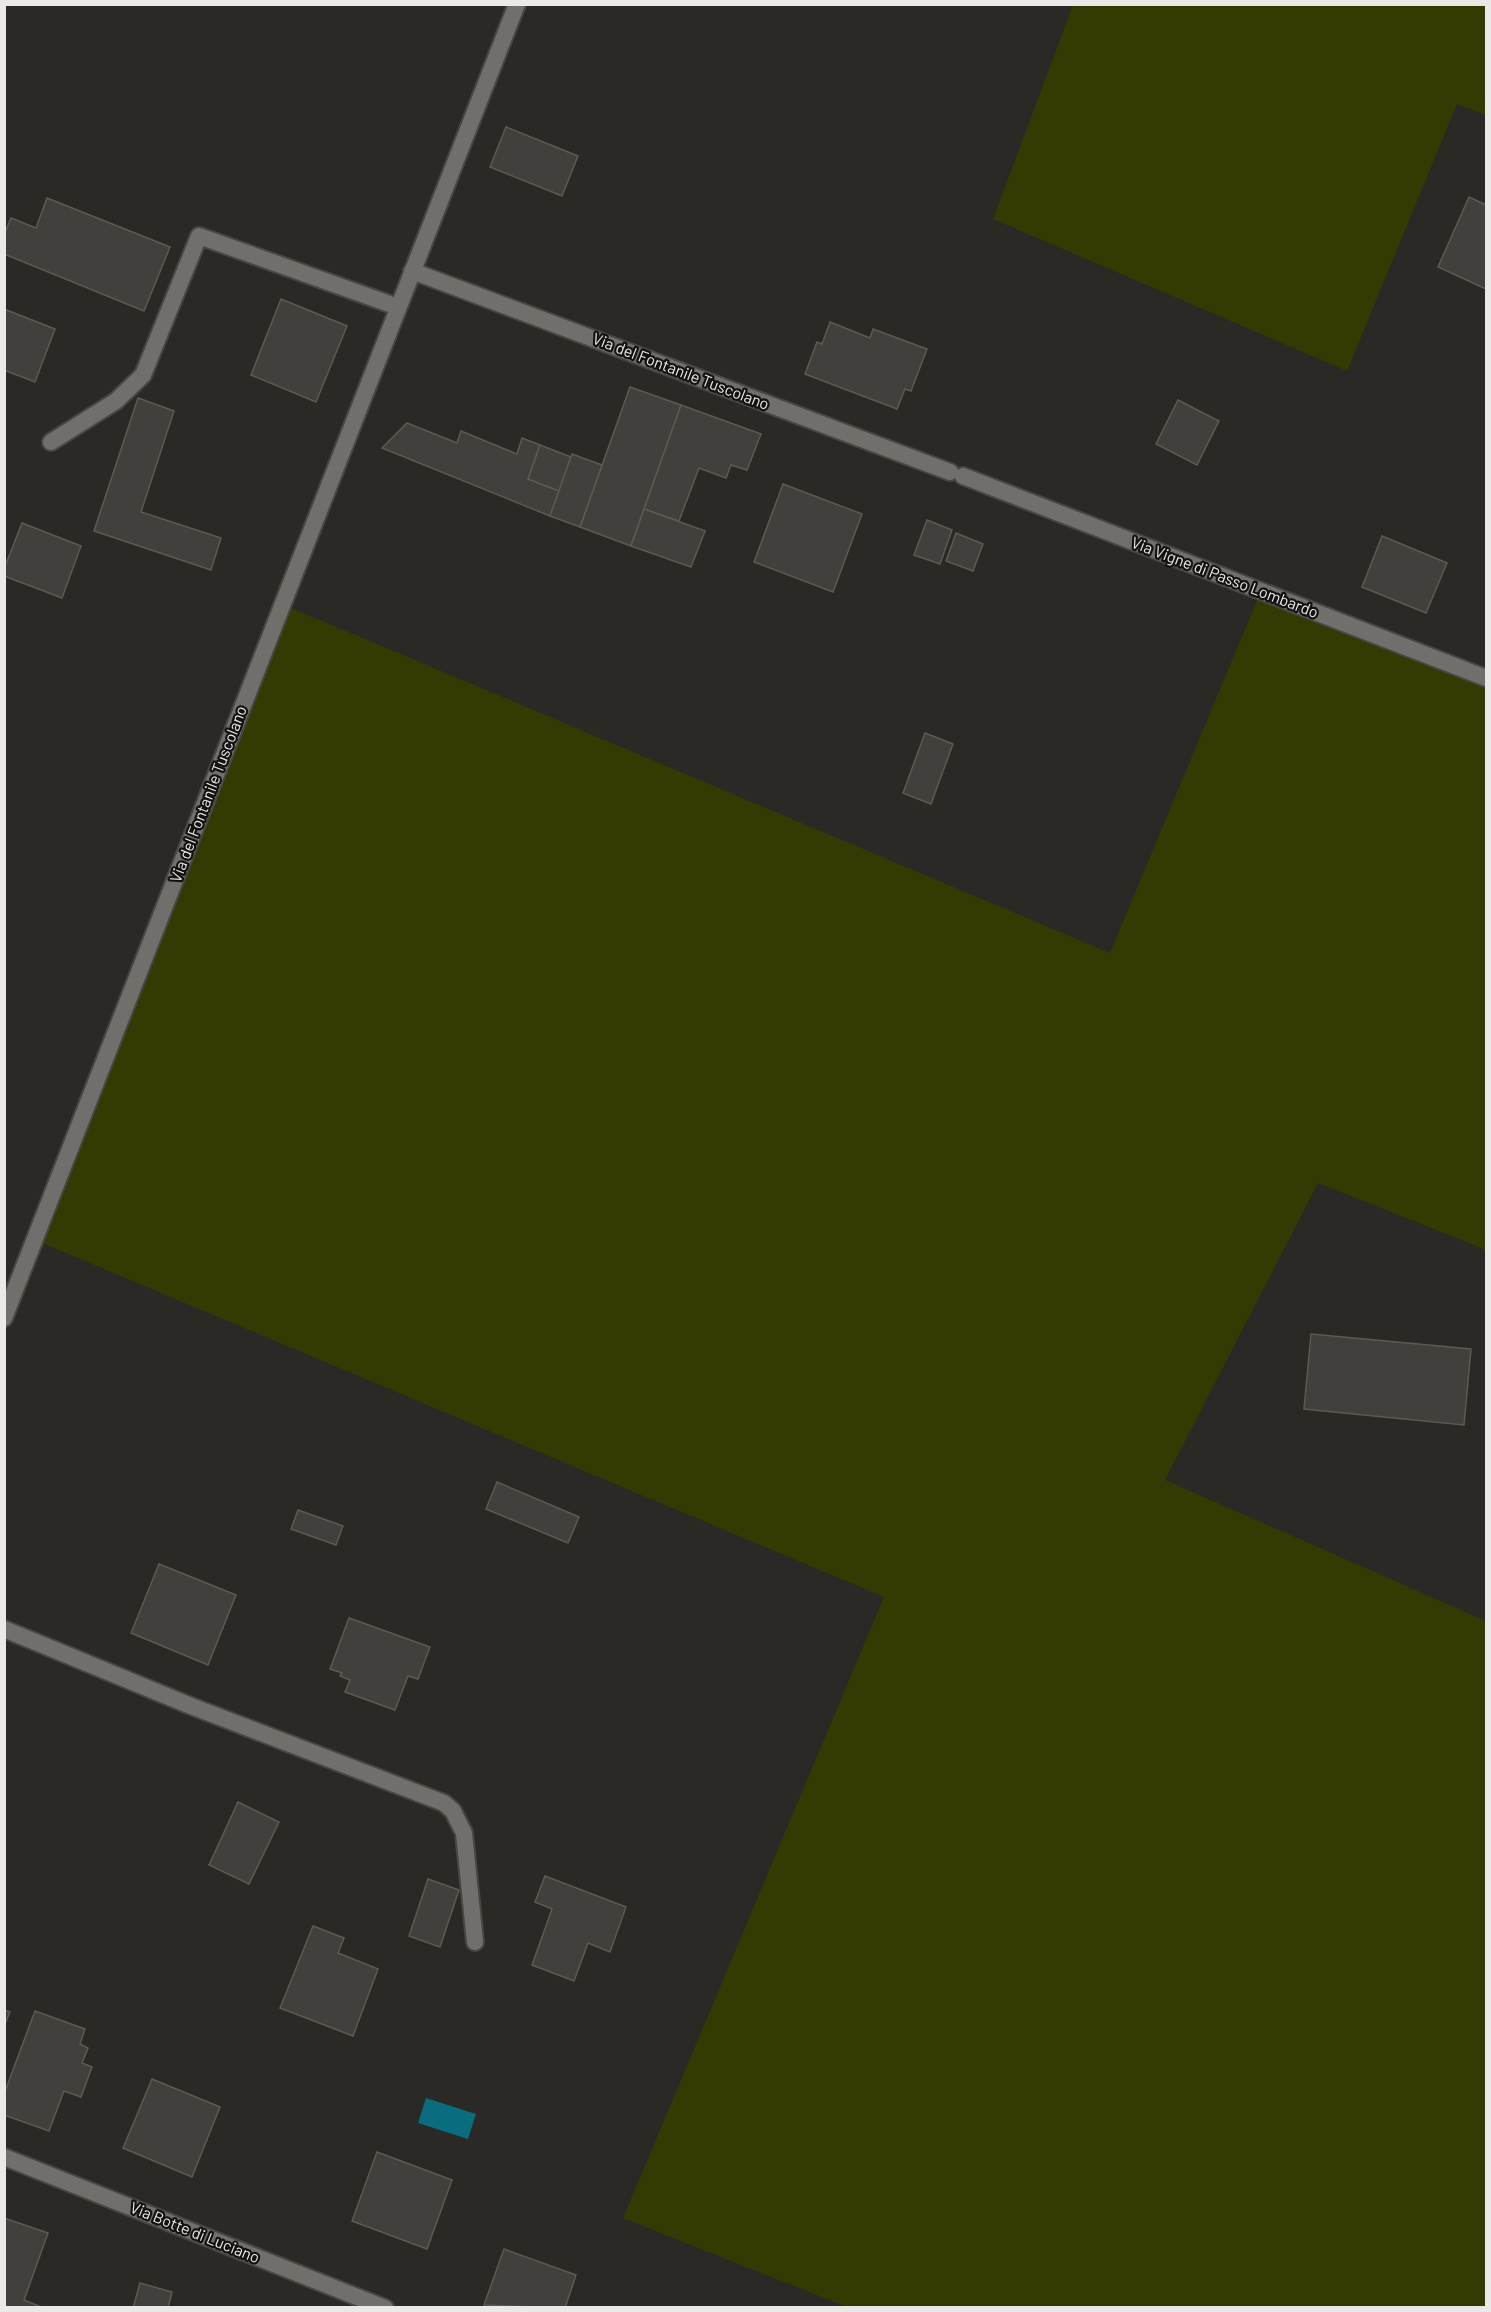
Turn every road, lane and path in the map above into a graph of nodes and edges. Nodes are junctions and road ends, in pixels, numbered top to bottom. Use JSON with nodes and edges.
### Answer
{"nodes":[{"id":1,"x":517,"y":4,"type":"edge"},
{"id":2,"x":412,"y":271,"type":"junction"},
{"id":3,"x":398,"y":307,"type":"junction"},
{"id":4,"x":51,"y":442,"type":"dead end"},
{"id":5,"x":957,"y":474,"type":"joint"},
{"id":6,"x":1486,"y":678,"type":"edge"},
{"id":7,"x":4,"y":1318,"type":"edge"},
{"id":8,"x":4,"y":1629,"type":"edge"},
{"id":9,"x":475,"y":1942,"type":"dead end"},
{"id":10,"x":4,"y":2157,"type":"edge"},
{"id":11,"x":385,"y":2307,"type":"edge"}],
"edges":[{"from":1,"to":2,"type":"street","name":"Via del Fontanile Tuscolano"},
{"from":2,"to":3,"type":"street","name":"Via del Fontanile Tuscolano"},
{"from":2,"to":5,"type":"street","name":"Via del Fontanile Tuscolano"},
{"from":3,"to":4,"type":"street"},
{"from":3,"to":7,"type":"street","name":"Via del Fontanile Tuscolano"},
{"from":5,"to":6,"type":"street","name":"Via Vigne di Passo Lombardo"},
{"from":8,"to":9,"type":"street"},
{"from":10,"to":11,"type":"street","name":"Via Botte di Luciano"}]}
